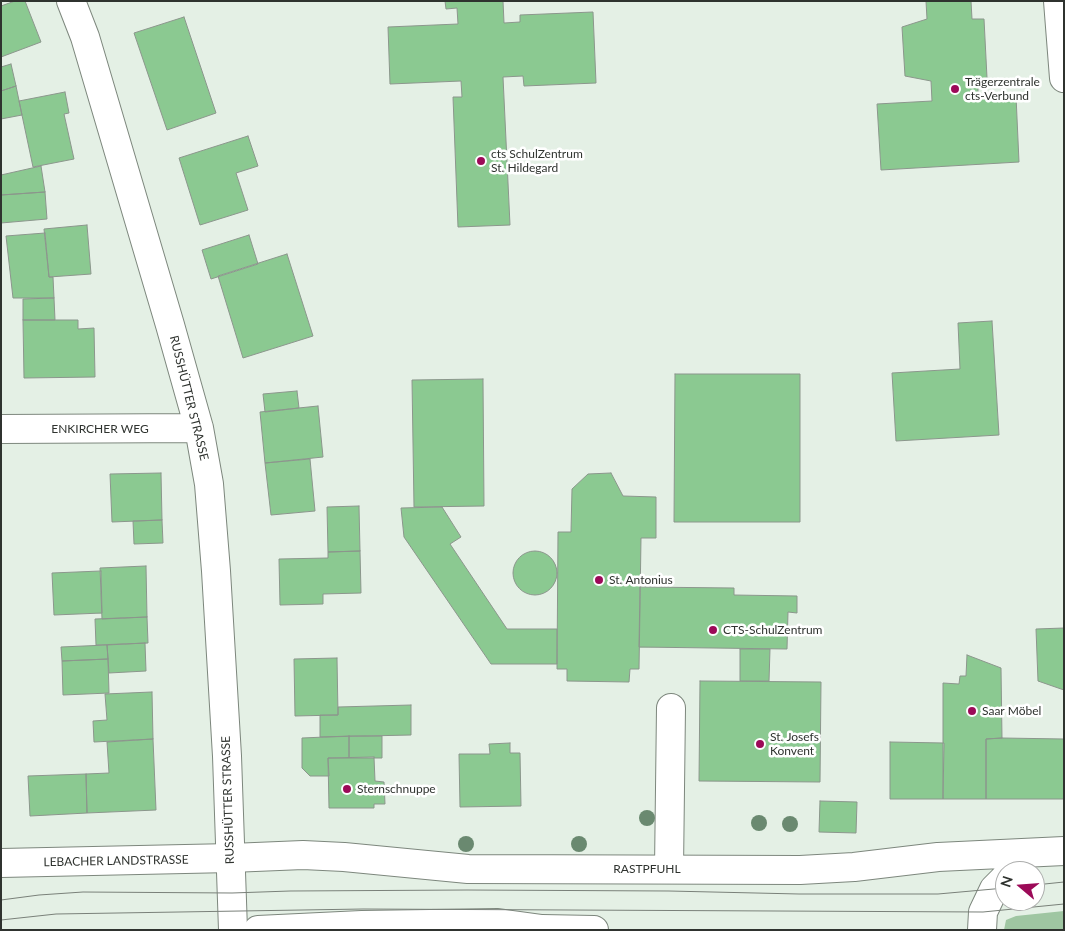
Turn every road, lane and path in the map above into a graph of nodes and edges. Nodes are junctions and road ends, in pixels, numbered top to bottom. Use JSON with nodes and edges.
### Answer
{"nodes":[{"id":1,"x":71,"y":1,"type":"edge"},
{"id":2,"x":1058,"y":1,"type":"edge"},
{"id":3,"x":1064,"y":78,"type":"edge"},
{"id":4,"x":199,"y":428,"type":"junction"},
{"id":5,"x":1,"y":429,"type":"edge"},
{"id":6,"x":671,"y":708,"type":"dead end"},
{"id":7,"x":1064,"y":851,"type":"edge"},
{"id":8,"x":231,"y":858,"type":"junction"},
{"id":9,"x":1,"y":863,"type":"edge"},
{"id":10,"x":1064,"y":868,"type":"edge"},
{"id":11,"x":669,"y":869,"type":"junction"},
{"id":12,"x":1045,"y":869,"type":"edge"},
{"id":13,"x":995,"y":888,"type":"edge"},
{"id":14,"x":233,"y":930,"type":"edge"},
{"id":15,"x":258,"y":930,"type":"edge"},
{"id":16,"x":594,"y":930,"type":"edge"},
{"id":17,"x":982,"y":930,"type":"edge"}],
"edges":[{"from":1,"to":4,"type":"main road","name":"RUSSHÜTTER STRASSE"},
{"from":2,"to":3,"type":"main road"},
{"from":4,"to":5,"type":"main road","name":"ENKIRCHER WEG"},
{"from":4,"to":8,"type":"main road","name":"RUSSHÜTTER STRASSE"},
{"from":6,"to":11,"type":"main road"},
{"from":7,"to":11,"type":"main road","name":"RASTPFUHL"},
{"from":8,"to":9,"type":"main road","name":"LEBACHER LANDSTRASSE"},
{"from":8,"to":11,"type":"main road","name":"RASTPFUHL"},
{"from":8,"to":14,"type":"main road","name":"RUSSHÜTTER STRASSE"},
{"from":10,"to":12,"type":"main road"},
{"from":13,"to":17,"type":"main road"},
{"from":15,"to":16,"type":"main road"}]}
